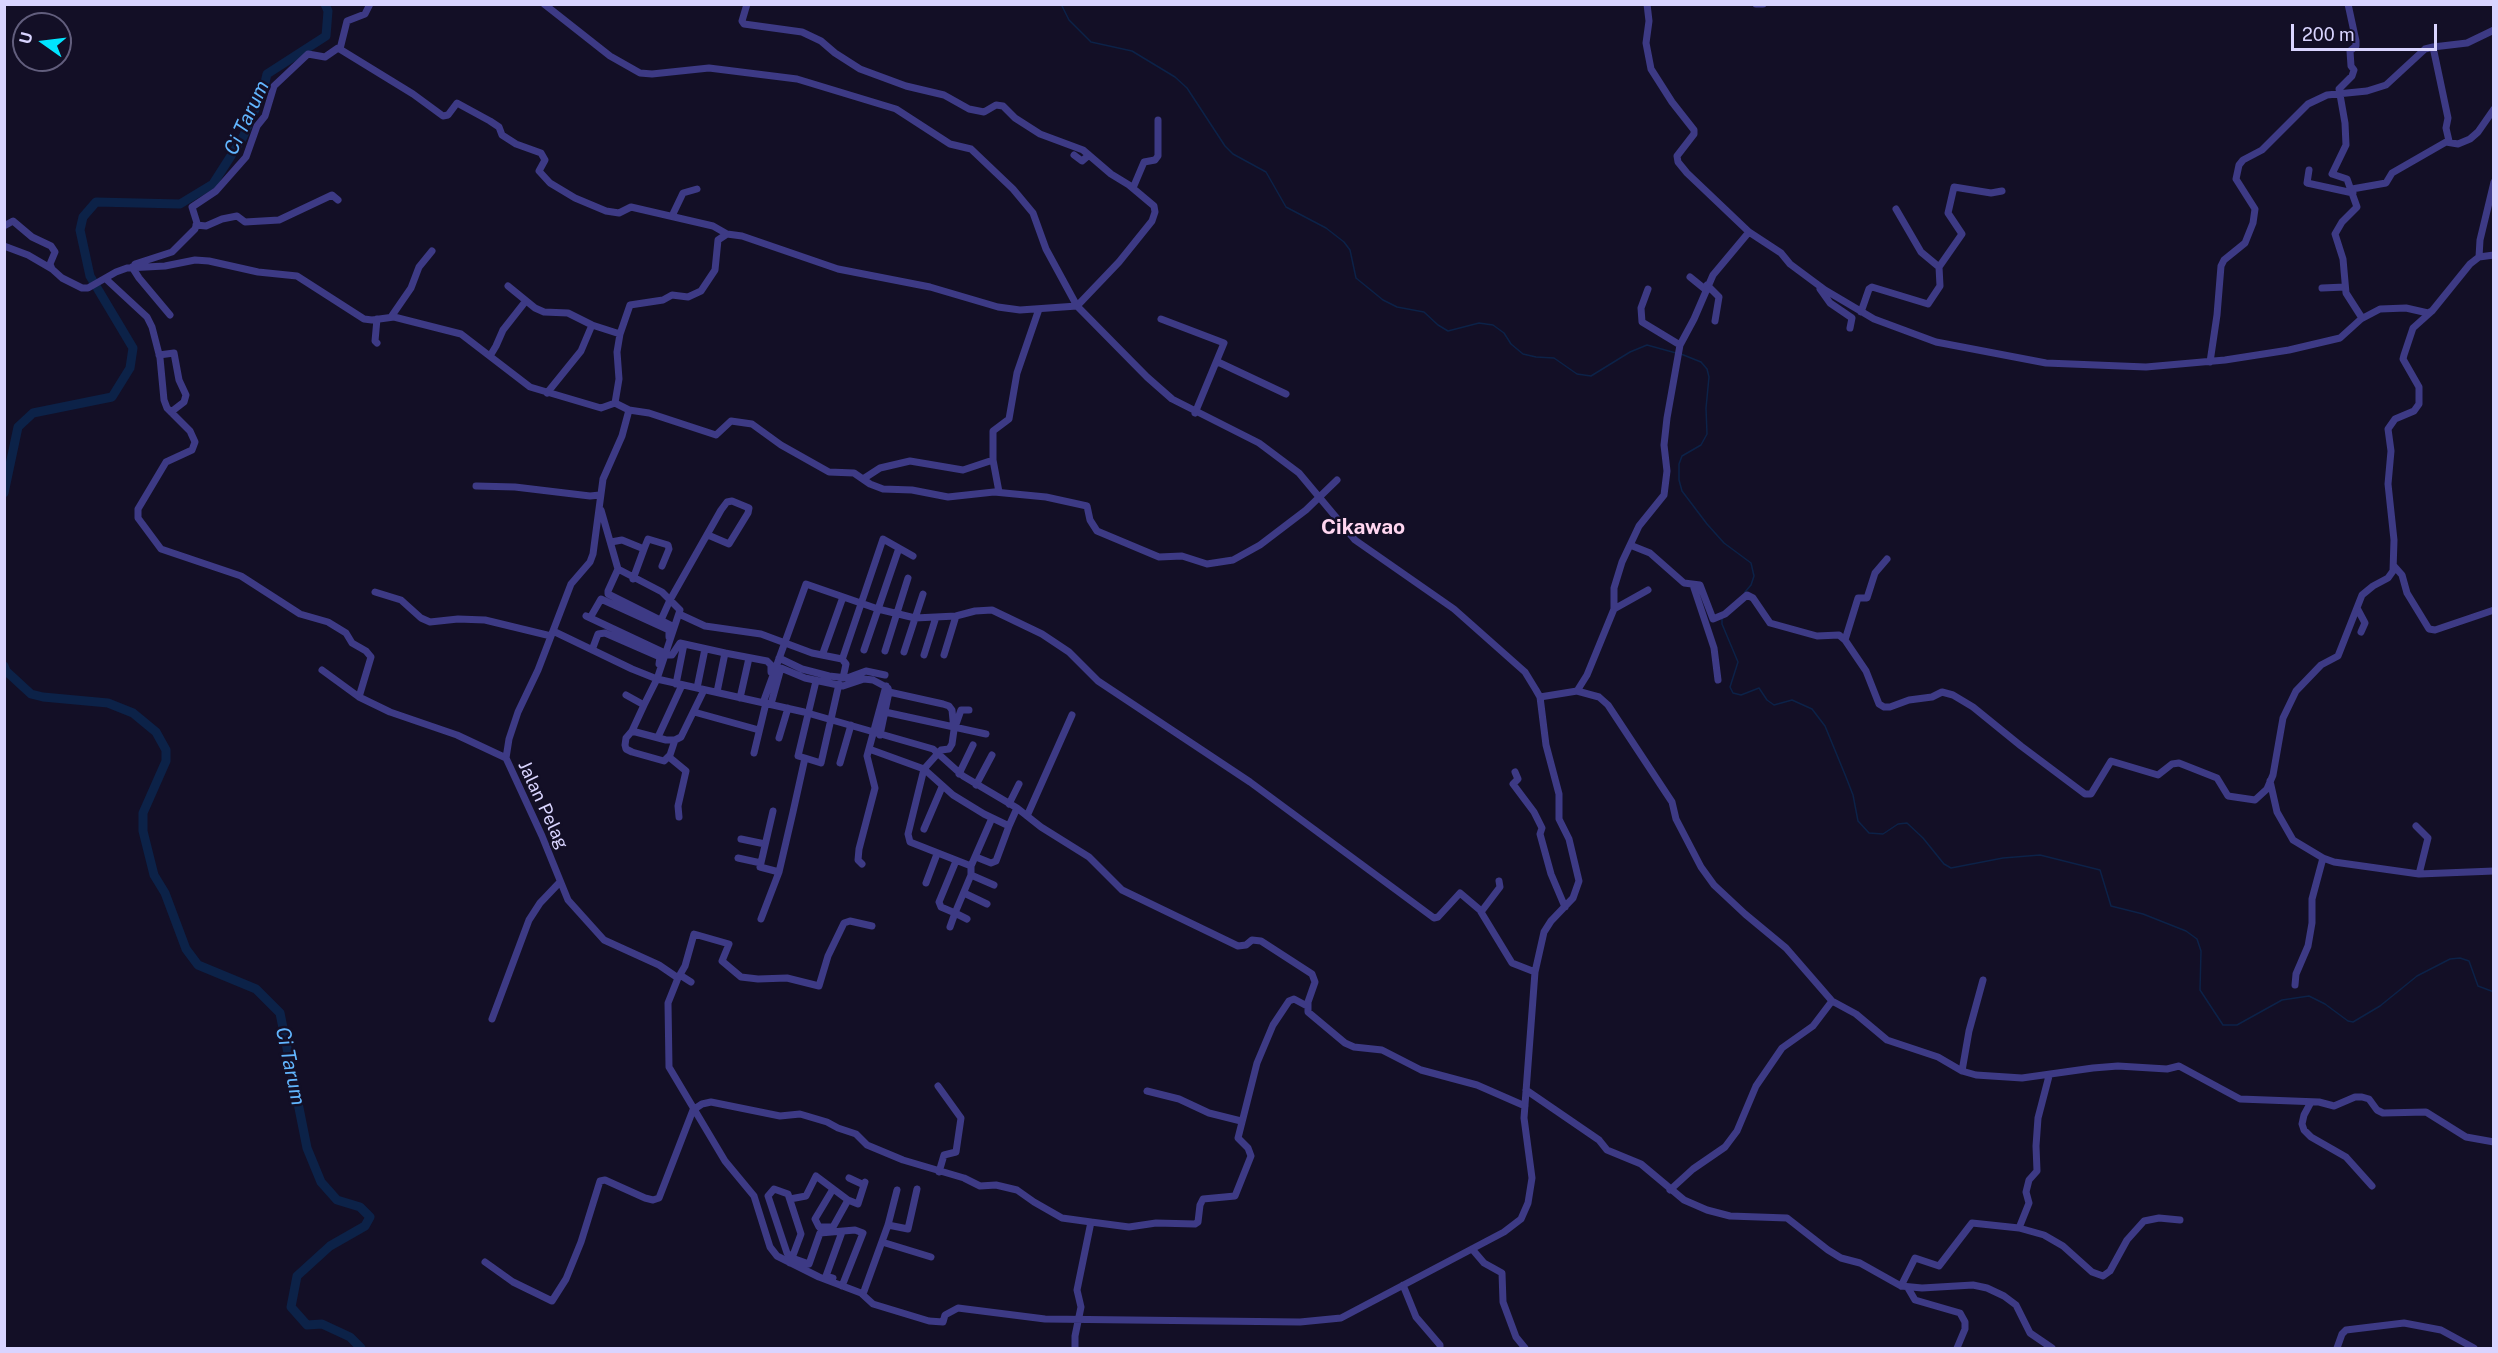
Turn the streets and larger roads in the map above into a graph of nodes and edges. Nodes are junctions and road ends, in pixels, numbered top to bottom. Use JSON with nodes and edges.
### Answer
{"nodes":[{"id":1,"x":370,"y":4,"type":"edge"},
{"id":2,"x":544,"y":4,"type":"edge"},
{"id":3,"x":747,"y":4,"type":"edge"},
{"id":4,"x":1647,"y":4,"type":"edge"},
{"id":5,"x":1756,"y":4,"type":"edge"},
{"id":6,"x":1763,"y":4,"type":"edge"},
{"id":7,"x":2348,"y":4,"type":"edge"},
{"id":8,"x":2493,"y":30,"type":"edge"},
{"id":9,"x":2433,"y":47,"type":"junction"},
{"id":10,"x":340,"y":49,"type":"junction"},
{"id":11,"x":2340,"y":94,"type":"junction"},
{"id":12,"x":2493,"y":109,"type":"edge"},
{"id":13,"x":1158,"y":120,"type":"dead end"},
{"id":14,"x":2449,"y":141,"type":"junction"},
{"id":15,"x":1074,"y":155,"type":"dead end"},
{"id":16,"x":1089,"y":155,"type":"junction"},
{"id":17,"x":2308,"y":170,"type":"dead end"},
{"id":18,"x":2493,"y":182,"type":"edge"},
{"id":19,"x":1133,"y":188,"type":"junction"},
{"id":20,"x":697,"y":189,"type":"dead end"},
{"id":21,"x":2002,"y":191,"type":"dead end"},
{"id":22,"x":2353,"y":191,"type":"junction"},
{"id":23,"x":338,"y":200,"type":"dead end"},
{"id":24,"x":1896,"y":209,"type":"dead end"},
{"id":25,"x":672,"y":216,"type":"junction"},
{"id":26,"x":196,"y":225,"type":"junction"},
{"id":27,"x":4,"y":226,"type":"edge"},
{"id":28,"x":1749,"y":232,"type":"junction"},
{"id":29,"x":728,"y":234,"type":"junction"},
{"id":30,"x":4,"y":246,"type":"edge"},
{"id":31,"x":432,"y":251,"type":"dead end"},
{"id":32,"x":2493,"y":255,"type":"edge"},
{"id":33,"x":2479,"y":257,"type":"junction"},
{"id":34,"x":1939,"y":267,"type":"junction"},
{"id":35,"x":130,"y":268,"type":"junction"},
{"id":36,"x":52,"y":269,"type":"junction"},
{"id":37,"x":1690,"y":277,"type":"dead end"},
{"id":38,"x":105,"y":280,"type":"junction"},
{"id":39,"x":1818,"y":284,"type":"junction"},
{"id":40,"x":508,"y":286,"type":"dead end"},
{"id":41,"x":1706,"y":287,"type":"junction"},
{"id":42,"x":2345,"y":287,"type":"junction"},
{"id":43,"x":2322,"y":288,"type":"dead end"},
{"id":44,"x":1648,"y":289,"type":"dead end"},
{"id":45,"x":525,"y":302,"type":"junction"},
{"id":46,"x":1077,"y":306,"type":"junction"},
{"id":47,"x":1039,"y":309,"type":"junction"},
{"id":48,"x":2432,"y":311,"type":"junction"},
{"id":49,"x":1861,"y":312,"type":"junction"},
{"id":50,"x":170,"y":315,"type":"dead end"},
{"id":51,"x":391,"y":317,"type":"junction"},
{"id":52,"x":2362,"y":318,"type":"junction"},
{"id":53,"x":377,"y":319,"type":"junction"},
{"id":54,"x":1161,"y":319,"type":"dead end"},
{"id":55,"x":1715,"y":321,"type":"dead end"},
{"id":56,"x":592,"y":325,"type":"junction"},
{"id":57,"x":1850,"y":328,"type":"dead end"},
{"id":58,"x":620,"y":334,"type":"junction"},
{"id":59,"x":377,"y":343,"type":"dead end"},
{"id":60,"x":1680,"y":345,"type":"junction"},
{"id":61,"x":159,"y":355,"type":"junction"},
{"id":62,"x":490,"y":356,"type":"junction"},
{"id":63,"x":1218,"y":362,"type":"junction"},
{"id":64,"x":2210,"y":362,"type":"junction"},
{"id":65,"x":547,"y":393,"type":"junction"},
{"id":66,"x":1286,"y":394,"type":"dead end"},
{"id":67,"x":615,"y":402,"type":"junction"},
{"id":68,"x":628,"y":410,"type":"junction"},
{"id":69,"x":171,"y":412,"type":"junction"},
{"id":70,"x":1195,"y":413,"type":"junction"},
{"id":71,"x":993,"y":460,"type":"junction"},
{"id":72,"x":863,"y":479,"type":"junction"},
{"id":73,"x":1337,"y":480,"type":"dead end"},
{"id":74,"x":476,"y":486,"type":"dead end"},
{"id":75,"x":999,"y":492,"type":"junction"},
{"id":76,"x":600,"y":495,"type":"junction"},
{"id":77,"x":1320,"y":497,"type":"junction"},
{"id":78,"x":600,"y":507,"type":"junction"},
{"id":79,"x":747,"y":515,"type":"junction"},
{"id":80,"x":754,"y":520,"type":"dead end"},
{"id":81,"x":708,"y":535,"type":"junction"},
{"id":82,"x":611,"y":542,"type":"junction"},
{"id":83,"x":1630,"y":545,"type":"junction"},
{"id":84,"x":899,"y":548,"type":"junction"},
{"id":85,"x":644,"y":549,"type":"junction"},
{"id":86,"x":913,"y":556,"type":"dead end"},
{"id":87,"x":1887,"y":559,"type":"dead end"},
{"id":88,"x":663,"y":566,"type":"dead end"},
{"id":89,"x":2394,"y":566,"type":"junction"},
{"id":90,"x":618,"y":569,"type":"junction"},
{"id":91,"x":908,"y":578,"type":"dead end"},
{"id":92,"x":633,"y":579,"type":"junction"},
{"id":93,"x":1693,"y":585,"type":"junction"},
{"id":94,"x":1648,"y":590,"type":"dead end"},
{"id":95,"x":375,"y":592,"type":"dead end"},
{"id":96,"x":923,"y":594,"type":"dead end"},
{"id":97,"x":843,"y":597,"type":"junction"},
{"id":98,"x":670,"y":600,"type":"junction"},
{"id":99,"x":861,"y":603,"type":"junction"},
{"id":100,"x":2357,"y":608,"type":"junction"},
{"id":101,"x":878,"y":609,"type":"junction"},
{"id":102,"x":1614,"y":609,"type":"junction"},
{"id":103,"x":2493,"y":610,"type":"edge"},
{"id":104,"x":679,"y":614,"type":"junction"},
{"id":105,"x":897,"y":614,"type":"junction"},
{"id":106,"x":956,"y":616,"type":"junction"},
{"id":107,"x":936,"y":617,"type":"junction"},
{"id":108,"x":915,"y":618,"type":"junction"},
{"id":109,"x":661,"y":620,"type":"junction"},
{"id":110,"x":674,"y":627,"type":"junction"},
{"id":111,"x":2361,"y":632,"type":"dead end"},
{"id":112,"x":552,"y":633,"type":"junction"},
{"id":113,"x":1845,"y":640,"type":"junction"},
{"id":114,"x":684,"y":644,"type":"junction"},
{"id":115,"x":786,"y":644,"type":"junction"},
{"id":116,"x":705,"y":649,"type":"junction"},
{"id":117,"x":592,"y":650,"type":"junction"},
{"id":118,"x":864,"y":650,"type":"dead end"},
{"id":119,"x":885,"y":651,"type":"dead end"},
{"id":120,"x":664,"y":652,"type":"junction"},
{"id":121,"x":904,"y":652,"type":"dead end"},
{"id":122,"x":725,"y":653,"type":"junction"},
{"id":123,"x":823,"y":653,"type":"dead end"},
{"id":124,"x":924,"y":655,"type":"dead end"},
{"id":125,"x":944,"y":655,"type":"dead end"},
{"id":126,"x":843,"y":657,"type":"dead end"},
{"id":127,"x":749,"y":658,"type":"junction"},
{"id":128,"x":779,"y":658,"type":"junction"},
{"id":129,"x":322,"y":670,"type":"dead end"},
{"id":130,"x":885,"y":675,"type":"dead end"},
{"id":131,"x":656,"y":678,"type":"junction"},
{"id":132,"x":771,"y":680,"type":"junction"},
{"id":133,"x":1718,"y":680,"type":"dead end"},
{"id":134,"x":816,"y":681,"type":"junction"},
{"id":135,"x":841,"y":681,"type":"junction"},
{"id":136,"x":679,"y":684,"type":"junction"},
{"id":137,"x":700,"y":689,"type":"junction"},
{"id":138,"x":887,"y":689,"type":"junction"},
{"id":139,"x":1577,"y":691,"type":"junction"},
{"id":140,"x":717,"y":692,"type":"junction"},
{"id":141,"x":626,"y":695,"type":"dead end"},
{"id":142,"x":1539,"y":697,"type":"junction"},
{"id":143,"x":359,"y":698,"type":"junction"},
{"id":144,"x":740,"y":698,"type":"junction"},
{"id":145,"x":767,"y":704,"type":"junction"},
{"id":146,"x":644,"y":705,"type":"junction"},
{"id":147,"x":788,"y":708,"type":"junction"},
{"id":148,"x":969,"y":710,"type":"dead end"},
{"id":149,"x":694,"y":712,"type":"junction"},
{"id":150,"x":885,"y":712,"type":"junction"},
{"id":151,"x":809,"y":714,"type":"junction"},
{"id":152,"x":1072,"y":715,"type":"dead end"},
{"id":153,"x":831,"y":719,"type":"junction"},
{"id":154,"x":850,"y":725,"type":"junction"},
{"id":155,"x":954,"y":727,"type":"junction"},
{"id":156,"x":632,"y":730,"type":"junction"},
{"id":157,"x":759,"y":730,"type":"junction"},
{"id":158,"x":877,"y":734,"type":"junction"},
{"id":159,"x":986,"y":734,"type":"dead end"},
{"id":160,"x":658,"y":737,"type":"junction"},
{"id":161,"x":779,"y":738,"type":"dead end"},
{"id":162,"x":675,"y":740,"type":"junction"},
{"id":163,"x":973,"y":745,"type":"dead end"},
{"id":164,"x":869,"y":749,"type":"junction"},
{"id":165,"x":754,"y":753,"type":"dead end"},
{"id":166,"x":939,"y":754,"type":"junction"},
{"id":167,"x":992,"y":755,"type":"dead end"},
{"id":168,"x":669,"y":757,"type":"junction"},
{"id":169,"x":506,"y":758,"type":"junction"},
{"id":170,"x":805,"y":758,"type":"junction"},
{"id":171,"x":840,"y":763,"type":"dead end"},
{"id":172,"x":924,"y":770,"type":"junction"},
{"id":173,"x":1515,"y":772,"type":"dead end"},
{"id":174,"x":959,"y":774,"type":"junction"},
{"id":175,"x":2270,"y":781,"type":"junction"},
{"id":176,"x":1019,"y":784,"type":"dead end"},
{"id":177,"x":976,"y":785,"type":"junction"},
{"id":178,"x":942,"y":787,"type":"junction"},
{"id":179,"x":1009,"y":804,"type":"junction"},
{"id":180,"x":1017,"y":808,"type":"junction"},
{"id":181,"x":773,"y":811,"type":"dead end"},
{"id":182,"x":1027,"y":816,"type":"junction"},
{"id":183,"x":679,"y":817,"type":"dead end"},
{"id":184,"x":992,"y":818,"type":"junction"},
{"id":185,"x":1009,"y":826,"type":"junction"},
{"id":186,"x":2416,"y":826,"type":"dead end"},
{"id":187,"x":924,"y":829,"type":"dead end"},
{"id":188,"x":741,"y":839,"type":"dead end"},
{"id":189,"x":765,"y":844,"type":"junction"},
{"id":190,"x":938,"y":854,"type":"junction"},
{"id":191,"x":976,"y":857,"type":"junction"},
{"id":192,"x":738,"y":858,"type":"dead end"},
{"id":193,"x":2323,"y":858,"type":"junction"},
{"id":194,"x":956,"y":861,"type":"junction"},
{"id":195,"x":761,"y":863,"type":"junction"},
{"id":196,"x":862,"y":864,"type":"dead end"},
{"id":197,"x":971,"y":866,"type":"junction"},
{"id":198,"x":2493,"y":871,"type":"edge"},
{"id":199,"x":779,"y":872,"type":"junction"},
{"id":200,"x":2419,"y":874,"type":"junction"},
{"id":201,"x":971,"y":875,"type":"junction"},
{"id":202,"x":1499,"y":881,"type":"dead end"},
{"id":203,"x":560,"y":882,"type":"junction"},
{"id":204,"x":926,"y":883,"type":"dead end"},
{"id":205,"x":994,"y":885,"type":"dead end"},
{"id":206,"x":964,"y":893,"type":"junction"},
{"id":207,"x":987,"y":904,"type":"dead end"},
{"id":208,"x":1565,"y":907,"type":"junction"},
{"id":209,"x":1480,"y":910,"type":"junction"},
{"id":210,"x":955,"y":913,"type":"junction"},
{"id":211,"x":761,"y":919,"type":"dead end"},
{"id":212,"x":967,"y":919,"type":"dead end"},
{"id":213,"x":872,"y":926,"type":"dead end"},
{"id":214,"x":950,"y":927,"type":"dead end"},
{"id":215,"x":1535,"y":972,"type":"junction"},
{"id":216,"x":679,"y":977,"type":"junction"},
{"id":217,"x":1983,"y":980,"type":"dead end"},
{"id":218,"x":691,"y":982,"type":"dead end"},
{"id":219,"x":2295,"y":985,"type":"dead end"},
{"id":220,"x":1832,"y":1001,"type":"junction"},
{"id":221,"x":1306,"y":1006,"type":"junction"},
{"id":222,"x":492,"y":1019,"type":"dead end"},
{"id":223,"x":1962,"y":1071,"type":"junction"},
{"id":224,"x":2049,"y":1076,"type":"junction"},
{"id":225,"x":938,"y":1086,"type":"dead end"},
{"id":226,"x":1526,"y":1090,"type":"junction"},
{"id":227,"x":1147,"y":1091,"type":"dead end"},
{"id":228,"x":2311,"y":1102,"type":"junction"},
{"id":229,"x":1525,"y":1107,"type":"junction"},
{"id":230,"x":693,"y":1110,"type":"junction"},
{"id":231,"x":1241,"y":1121,"type":"junction"},
{"id":232,"x":2493,"y":1142,"type":"edge"},
{"id":233,"x":939,"y":1172,"type":"junction"},
{"id":234,"x":849,"y":1178,"type":"dead end"},
{"id":235,"x":2372,"y":1186,"type":"dead end"},
{"id":236,"x":833,"y":1189,"type":"junction"},
{"id":237,"x":917,"y":1189,"type":"dead end"},
{"id":238,"x":897,"y":1190,"type":"dead end"},
{"id":239,"x":1670,"y":1190,"type":"junction"},
{"id":240,"x":790,"y":1199,"type":"junction"},
{"id":241,"x":848,"y":1200,"type":"junction"},
{"id":242,"x":2180,"y":1220,"type":"dead end"},
{"id":243,"x":1091,"y":1222,"type":"junction"},
{"id":244,"x":888,"y":1225,"type":"junction"},
{"id":245,"x":2019,"y":1228,"type":"junction"},
{"id":246,"x":842,"y":1232,"type":"junction"},
{"id":247,"x":882,"y":1242,"type":"junction"},
{"id":248,"x":1472,"y":1249,"type":"junction"},
{"id":249,"x":931,"y":1257,"type":"dead end"},
{"id":250,"x":791,"y":1261,"type":"junction"},
{"id":251,"x":485,"y":1262,"type":"dead end"},
{"id":252,"x":843,"y":1284,"type":"junction"},
{"id":253,"x":1403,"y":1285,"type":"junction"},
{"id":254,"x":1904,"y":1287,"type":"junction"},
{"id":255,"x":863,"y":1294,"type":"junction"},
{"id":256,"x":1079,"y":1318,"type":"junction"},
{"id":257,"x":1075,"y":1348,"type":"edge"},
{"id":258,"x":1440,"y":1348,"type":"edge"},
{"id":259,"x":1525,"y":1348,"type":"edge"},
{"id":260,"x":1957,"y":1348,"type":"edge"},
{"id":261,"x":2052,"y":1348,"type":"edge"},
{"id":262,"x":2337,"y":1348,"type":"edge"},
{"id":263,"x":2474,"y":1348,"type":"edge"}],
"edges":[{"from":1,"to":10,"type":"street"},
{"from":2,"to":46,"type":"street"},
{"from":3,"to":16,"type":"street"},
{"from":4,"to":28,"type":"street"},
{"from":5,"to":6,"type":"street"},
{"from":7,"to":11,"type":"street"},
{"from":8,"to":9,"type":"street"},
{"from":9,"to":11,"type":"street"},
{"from":9,"to":14,"type":"street"},
{"from":10,"to":25,"type":"street"},
{"from":10,"to":26,"type":"street"},
{"from":11,"to":22,"type":"street"},
{"from":11,"to":64,"type":"street"},
{"from":12,"to":14,"type":"street"},
{"from":13,"to":19,"type":"street"},
{"from":14,"to":22,"type":"street"},
{"from":15,"to":16,"type":"street"},
{"from":16,"to":19,"type":"street"},
{"from":17,"to":22,"type":"street"},
{"from":18,"to":33,"type":"street"},
{"from":19,"to":46,"type":"street"},
{"from":20,"to":25,"type":"street"},
{"from":21,"to":34,"type":"street"},
{"from":22,"to":42,"type":"street"},
{"from":23,"to":26,"type":"street"},
{"from":24,"to":34,"type":"street"},
{"from":25,"to":29,"type":"street"},
{"from":26,"to":35,"type":"street"},
{"from":27,"to":36,"type":"street"},
{"from":28,"to":39,"type":"street"},
{"from":28,"to":41,"type":"street"},
{"from":29,"to":47,"type":"street"},
{"from":29,"to":58,"type":"street"},
{"from":30,"to":36,"type":"street"},
{"from":31,"to":51,"type":"street"},
{"from":32,"to":33,"type":"street"},
{"from":33,"to":48,"type":"street"},
{"from":34,"to":49,"type":"street"},
{"from":35,"to":38,"type":"street"},
{"from":35,"to":50,"type":"street"},
{"from":35,"to":53,"type":"street"},
{"from":36,"to":38,"type":"street"},
{"from":37,"to":41,"type":"street"},
{"from":38,"to":61,"type":"street"},
{"from":39,"to":49,"type":"street"},
{"from":39,"to":57,"type":"street"},
{"from":40,"to":45,"type":"street"},
{"from":41,"to":55,"type":"street"},
{"from":41,"to":60,"type":"street"},
{"from":42,"to":43,"type":"street"},
{"from":42,"to":52,"type":"street"},
{"from":44,"to":60,"type":"street"},
{"from":45,"to":56,"type":"street"},
{"from":45,"to":62,"type":"street"},
{"from":46,"to":47,"type":"street"},
{"from":46,"to":70,"type":"street"},
{"from":47,"to":71,"type":"street"},
{"from":48,"to":52,"type":"street"},
{"from":48,"to":89,"type":"street"},
{"from":49,"to":64,"type":"street"},
{"from":51,"to":53,"type":"street"},
{"from":51,"to":62,"type":"street"},
{"from":52,"to":64,"type":"street"},
{"from":53,"to":59,"type":"street"},
{"from":54,"to":63,"type":"street"},
{"from":56,"to":58,"type":"street"},
{"from":56,"to":65,"type":"street"},
{"from":58,"to":67,"type":"street"},
{"from":60,"to":83,"type":"street"},
{"from":61,"to":69,"type":"street"},
{"from":61,"to":69,"type":"street"},
{"from":62,"to":65,"type":"street"},
{"from":63,"to":66,"type":"street"},
{"from":63,"to":70,"type":"street"},
{"from":65,"to":67,"type":"street"},
{"from":67,"to":68,"type":"street"},
{"from":68,"to":72,"type":"street"},
{"from":68,"to":76,"type":"street","name":"Jalan Pelag"},
{"from":69,"to":143,"type":"street"},
{"from":70,"to":77,"type":"street"},
{"from":71,"to":72,"type":"street"},
{"from":71,"to":75,"type":"street"},
{"from":72,"to":75,"type":"street"},
{"from":73,"to":77,"type":"street"},
{"from":74,"to":76,"type":"street"},
{"from":75,"to":77,"type":"street"},
{"from":76,"to":78,"type":"street","name":"Jalan Pelag"},
{"from":77,"to":142,"type":"street"},
{"from":78,"to":82,"type":"street"},
{"from":78,"to":112,"type":"street","name":"Jalan Pelag"},
{"from":79,"to":80,"type":"street"},
{"from":79,"to":81,"type":"street"},
{"from":79,"to":81,"type":"street"},
{"from":81,"to":98,"type":"street"},
{"from":82,"to":85,"type":"street"},
{"from":82,"to":90,"type":"street"},
{"from":83,"to":93,"type":"street"},
{"from":83,"to":102,"type":"street"},
{"from":84,"to":86,"type":"street"},
{"from":84,"to":99,"type":"street"},
{"from":84,"to":101,"type":"street"},
{"from":85,"to":88,"type":"street"},
{"from":85,"to":92,"type":"street"},
{"from":87,"to":113,"type":"street"},
{"from":89,"to":100,"type":"street"},
{"from":89,"to":103,"type":"street"},
{"from":90,"to":92,"type":"street"},
{"from":90,"to":109,"type":"street"},
{"from":91,"to":105,"type":"street"},
{"from":92,"to":98,"type":"street"},
{"from":93,"to":113,"type":"street"},
{"from":93,"to":133,"type":"street"},
{"from":94,"to":102,"type":"street"},
{"from":95,"to":112,"type":"street"},
{"from":96,"to":108,"type":"street"},
{"from":97,"to":99,"type":"street"},
{"from":97,"to":115,"type":"street"},
{"from":97,"to":123,"type":"street"},
{"from":98,"to":104,"type":"street"},
{"from":98,"to":109,"type":"street"},
{"from":99,"to":101,"type":"street"},
{"from":99,"to":126,"type":"street"},
{"from":100,"to":111,"type":"street"},
{"from":100,"to":175,"type":"street"},
{"from":101,"to":105,"type":"street"},
{"from":101,"to":118,"type":"street"},
{"from":102,"to":139,"type":"street"},
{"from":104,"to":110,"type":"street"},
{"from":104,"to":115,"type":"street"},
{"from":105,"to":108,"type":"street"},
{"from":105,"to":119,"type":"street"},
{"from":106,"to":107,"type":"street"},
{"from":106,"to":125,"type":"street"},
{"from":106,"to":209,"type":"street"},
{"from":107,"to":108,"type":"street"},
{"from":107,"to":124,"type":"street"},
{"from":108,"to":121,"type":"street"},
{"from":109,"to":110,"type":"street"},
{"from":110,"to":120,"type":"street"},
{"from":112,"to":117,"type":"street"},
{"from":112,"to":169,"type":"street","name":"Jalan Pelag"},
{"from":113,"to":175,"type":"street"},
{"from":114,"to":116,"type":"street"},
{"from":114,"to":120,"type":"street"},
{"from":114,"to":136,"type":"street"},
{"from":115,"to":128,"type":"street"},
{"from":115,"to":135,"type":"street"},
{"from":116,"to":122,"type":"street"},
{"from":116,"to":137,"type":"street"},
{"from":117,"to":131,"type":"street"},
{"from":117,"to":131,"type":"street"},
{"from":120,"to":120,"type":"street"},
{"from":120,"to":131,"type":"street"},
{"from":122,"to":127,"type":"street"},
{"from":122,"to":140,"type":"street"},
{"from":127,"to":132,"type":"street"},
{"from":127,"to":144,"type":"street"},
{"from":128,"to":132,"type":"street"},
{"from":128,"to":135,"type":"street"},
{"from":129,"to":143,"type":"street"},
{"from":130,"to":135,"type":"street"},
{"from":131,"to":136,"type":"street"},
{"from":131,"to":146,"type":"street"},
{"from":132,"to":145,"type":"street"},
{"from":134,"to":135,"type":"street"},
{"from":134,"to":145,"type":"street"},
{"from":134,"to":151,"type":"street"},
{"from":135,"to":138,"type":"street"},
{"from":135,"to":153,"type":"street"},
{"from":136,"to":137,"type":"street"},
{"from":136,"to":160,"type":"street"},
{"from":137,"to":140,"type":"street"},
{"from":137,"to":149,"type":"street"},
{"from":138,"to":150,"type":"street"},
{"from":138,"to":155,"type":"street"},
{"from":138,"to":158,"type":"street"},
{"from":139,"to":142,"type":"street"},
{"from":139,"to":220,"type":"street"},
{"from":140,"to":144,"type":"street"},
{"from":141,"to":146,"type":"street"},
{"from":142,"to":208,"type":"street"},
{"from":143,"to":169,"type":"street"},
{"from":144,"to":145,"type":"street"},
{"from":145,"to":147,"type":"street"},
{"from":145,"to":157,"type":"street"},
{"from":146,"to":156,"type":"street"},
{"from":147,"to":151,"type":"street"},
{"from":147,"to":161,"type":"street"},
{"from":148,"to":155,"type":"street"},
{"from":149,"to":157,"type":"street"},
{"from":149,"to":162,"type":"street"},
{"from":150,"to":155,"type":"street"},
{"from":150,"to":158,"type":"street"},
{"from":151,"to":153,"type":"street"},
{"from":151,"to":170,"type":"street"},
{"from":152,"to":182,"type":"street"},
{"from":153,"to":154,"type":"street"},
{"from":153,"to":170,"type":"street"},
{"from":154,"to":158,"type":"street"},
{"from":154,"to":171,"type":"street"},
{"from":155,"to":159,"type":"street"},
{"from":155,"to":166,"type":"street"},
{"from":156,"to":160,"type":"street"},
{"from":156,"to":168,"type":"street"},
{"from":157,"to":165,"type":"street"},
{"from":158,"to":164,"type":"street"},
{"from":158,"to":166,"type":"street"},
{"from":160,"to":162,"type":"street"},
{"from":162,"to":168,"type":"street"},
{"from":163,"to":174,"type":"street"},
{"from":164,"to":172,"type":"street"},
{"from":164,"to":196,"type":"street"},
{"from":166,"to":172,"type":"street"},
{"from":166,"to":174,"type":"street"},
{"from":167,"to":177,"type":"street"},
{"from":168,"to":183,"type":"street"},
{"from":169,"to":203,"type":"street","name":"Jalan Pelag"},
{"from":170,"to":199,"type":"street"},
{"from":172,"to":178,"type":"street"},
{"from":172,"to":190,"type":"street"},
{"from":173,"to":208,"type":"street"},
{"from":174,"to":177,"type":"street"},
{"from":175,"to":193,"type":"street"},
{"from":176,"to":179,"type":"street"},
{"from":177,"to":179,"type":"street"},
{"from":178,"to":184,"type":"street"},
{"from":178,"to":187,"type":"street"},
{"from":179,"to":180,"type":"street"},
{"from":180,"to":182,"type":"street"},
{"from":180,"to":185,"type":"street"},
{"from":181,"to":189,"type":"street"},
{"from":182,"to":221,"type":"street"},
{"from":184,"to":185,"type":"street"},
{"from":184,"to":191,"type":"street"},
{"from":185,"to":191,"type":"street"},
{"from":186,"to":200,"type":"street"},
{"from":188,"to":189,"type":"street"},
{"from":189,"to":195,"type":"street"},
{"from":190,"to":194,"type":"street"},
{"from":190,"to":204,"type":"street"},
{"from":191,"to":197,"type":"street"},
{"from":192,"to":195,"type":"street"},
{"from":193,"to":200,"type":"street"},
{"from":193,"to":219,"type":"street"},
{"from":194,"to":197,"type":"street"},
{"from":194,"to":210,"type":"street"},
{"from":195,"to":199,"type":"street"},
{"from":197,"to":201,"type":"street"},
{"from":198,"to":200,"type":"street"},
{"from":199,"to":211,"type":"street"},
{"from":201,"to":205,"type":"street"},
{"from":201,"to":206,"type":"street"},
{"from":202,"to":209,"type":"street"},
{"from":203,"to":216,"type":"street","name":"Jalan Pelag"},
{"from":203,"to":222,"type":"street"},
{"from":206,"to":207,"type":"street"},
{"from":206,"to":210,"type":"street"},
{"from":208,"to":215,"type":"street"},
{"from":209,"to":215,"type":"street"},
{"from":210,"to":212,"type":"street"},
{"from":210,"to":214,"type":"street"},
{"from":213,"to":216,"type":"street"},
{"from":215,"to":226,"type":"street"},
{"from":216,"to":218,"type":"street","name":"Jalan Pelag"},
{"from":216,"to":230,"type":"street"},
{"from":217,"to":223,"type":"street"},
{"from":220,"to":223,"type":"street"},
{"from":220,"to":239,"type":"street"},
{"from":221,"to":229,"type":"street"},
{"from":221,"to":231,"type":"street"},
{"from":223,"to":224,"type":"street"},
{"from":224,"to":228,"type":"street"},
{"from":224,"to":245,"type":"street"},
{"from":225,"to":233,"type":"street"},
{"from":226,"to":229,"type":"street"},
{"from":226,"to":239,"type":"street"},
{"from":227,"to":231,"type":"street"},
{"from":228,"to":232,"type":"street"},
{"from":228,"to":235,"type":"street"},
{"from":229,"to":248,"type":"street"},
{"from":230,"to":233,"type":"street"},
{"from":230,"to":250,"type":"street"},
{"from":230,"to":251,"type":"street"},
{"from":231,"to":243,"type":"street"},
{"from":233,"to":243,"type":"street"},
{"from":234,"to":241,"type":"street"},
{"from":236,"to":240,"type":"street"},
{"from":236,"to":241,"type":"street"},
{"from":236,"to":241,"type":"street"},
{"from":237,"to":244,"type":"street"},
{"from":238,"to":244,"type":"street"},
{"from":239,"to":254,"type":"street"},
{"from":240,"to":250,"type":"street"},
{"from":240,"to":250,"type":"street"},
{"from":242,"to":245,"type":"street"},
{"from":243,"to":256,"type":"street"},
{"from":244,"to":247,"type":"street"},
{"from":245,"to":254,"type":"street"},
{"from":246,"to":250,"type":"street"},
{"from":246,"to":252,"type":"street"},
{"from":246,"to":252,"type":"street"},
{"from":247,"to":249,"type":"street"},
{"from":247,"to":255,"type":"street"},
{"from":248,"to":253,"type":"street"},
{"from":248,"to":259,"type":"street"},
{"from":250,"to":252,"type":"street"},
{"from":252,"to":255,"type":"street"},
{"from":253,"to":256,"type":"street"},
{"from":253,"to":258,"type":"street"},
{"from":254,"to":260,"type":"street"},
{"from":254,"to":261,"type":"street"},
{"from":255,"to":256,"type":"street"},
{"from":256,"to":257,"type":"street"},
{"from":262,"to":263,"type":"street"}]}
